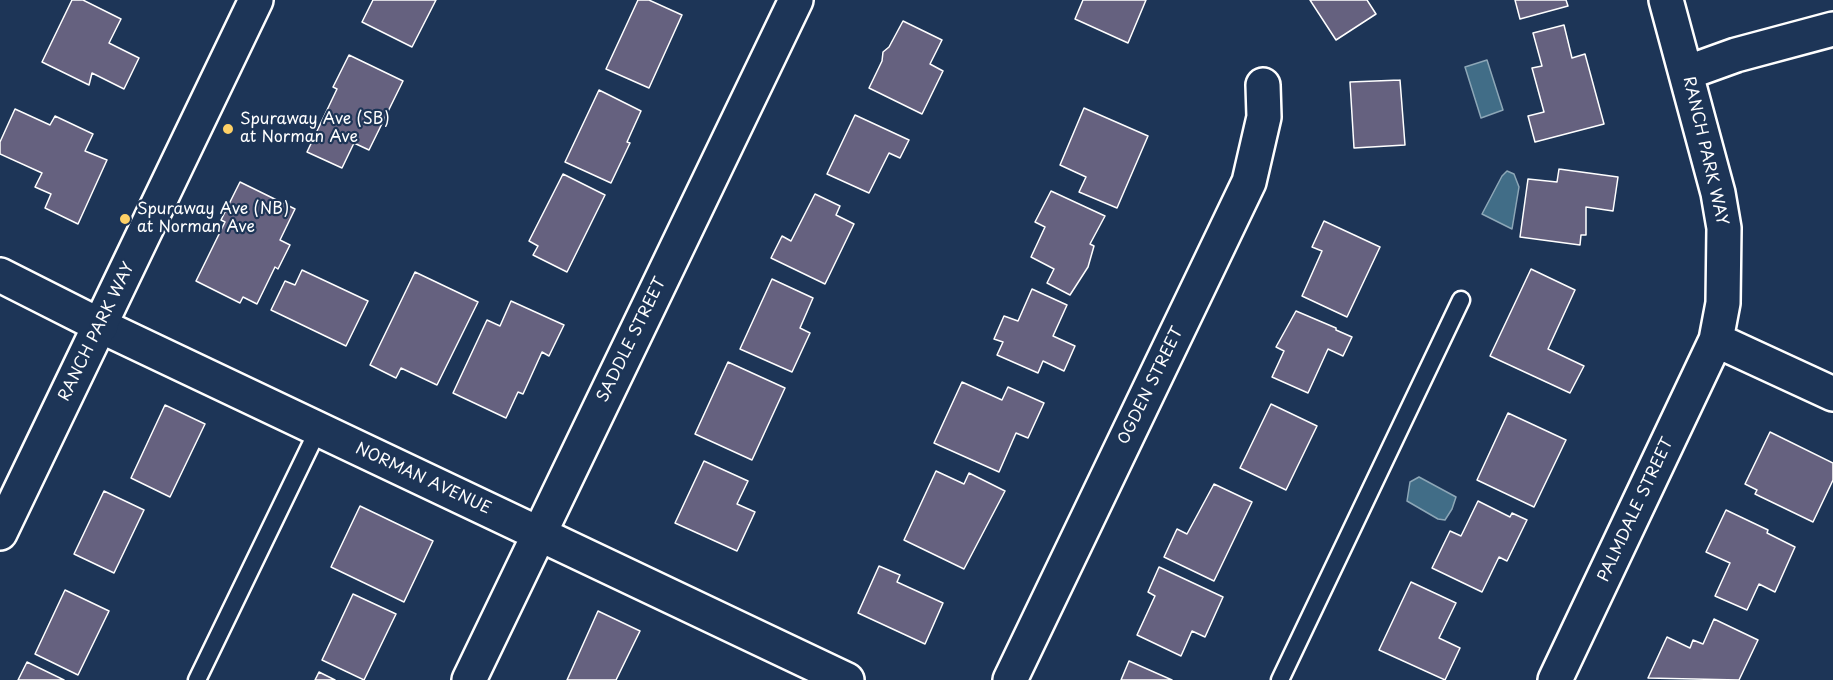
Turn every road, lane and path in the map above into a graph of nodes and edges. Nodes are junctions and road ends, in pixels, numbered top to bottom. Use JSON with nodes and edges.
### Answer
{"nodes":[{"id":1,"x":256,"y":0,"type":"edge"},
{"id":2,"x":796,"y":0,"type":"edge"},
{"id":3,"x":1666,"y":0,"type":"edge"},
{"id":4,"x":1833,"y":29,"type":"edge"},
{"id":5,"x":1686,"y":73,"type":"junction"},
{"id":6,"x":1263,"y":85,"type":"dead end"},
{"id":7,"x":0,"y":275,"type":"edge"},
{"id":8,"x":1461,"y":300,"type":"dead end"},
{"id":9,"x":101,"y":326,"type":"junction"},
{"id":10,"x":1716,"y":340,"type":"junction"},
{"id":11,"x":1833,"y":394,"type":"edge"},
{"id":12,"x":318,"y":430,"type":"junction"},
{"id":13,"x":0,"y":533,"type":"edge"},
{"id":14,"x":539,"y":534,"type":"junction"},
{"id":15,"x":197,"y":680,"type":"edge"},
{"id":16,"x":469,"y":680,"type":"edge"},
{"id":17,"x":848,"y":680,"type":"edge"},
{"id":18,"x":1010,"y":680,"type":"edge"},
{"id":19,"x":1280,"y":680,"type":"edge"},
{"id":20,"x":1555,"y":680,"type":"edge"}],
"edges":[{"from":1,"to":9,"type":"street","name":"RANCH PARK WAY"},
{"from":2,"to":14,"type":"street","name":"SADDLE STREET"},
{"from":3,"to":5,"type":"street","name":"RANCH PARK WAY"},
{"from":4,"to":5,"type":"street"},
{"from":5,"to":10,"type":"street","name":"RANCH PARK WAY"},
{"from":6,"to":18,"type":"street","name":"OGDEN STREET"},
{"from":7,"to":9,"type":"street","name":"NORMAN AVENUE"},
{"from":8,"to":19,"type":"lane"},
{"from":9,"to":12,"type":"street","name":"NORMAN AVENUE"},
{"from":9,"to":13,"type":"street","name":"RANCH PARK WAY"},
{"from":10,"to":11,"type":"street"},
{"from":10,"to":20,"type":"street","name":"PALMDALE STREET"},
{"from":12,"to":14,"type":"street","name":"NORMAN AVENUE"},
{"from":12,"to":15,"type":"lane"},
{"from":14,"to":16,"type":"street","name":"SADDLE STREET"},
{"from":14,"to":17,"type":"street","name":"NORMAN AVENUE"}]}
